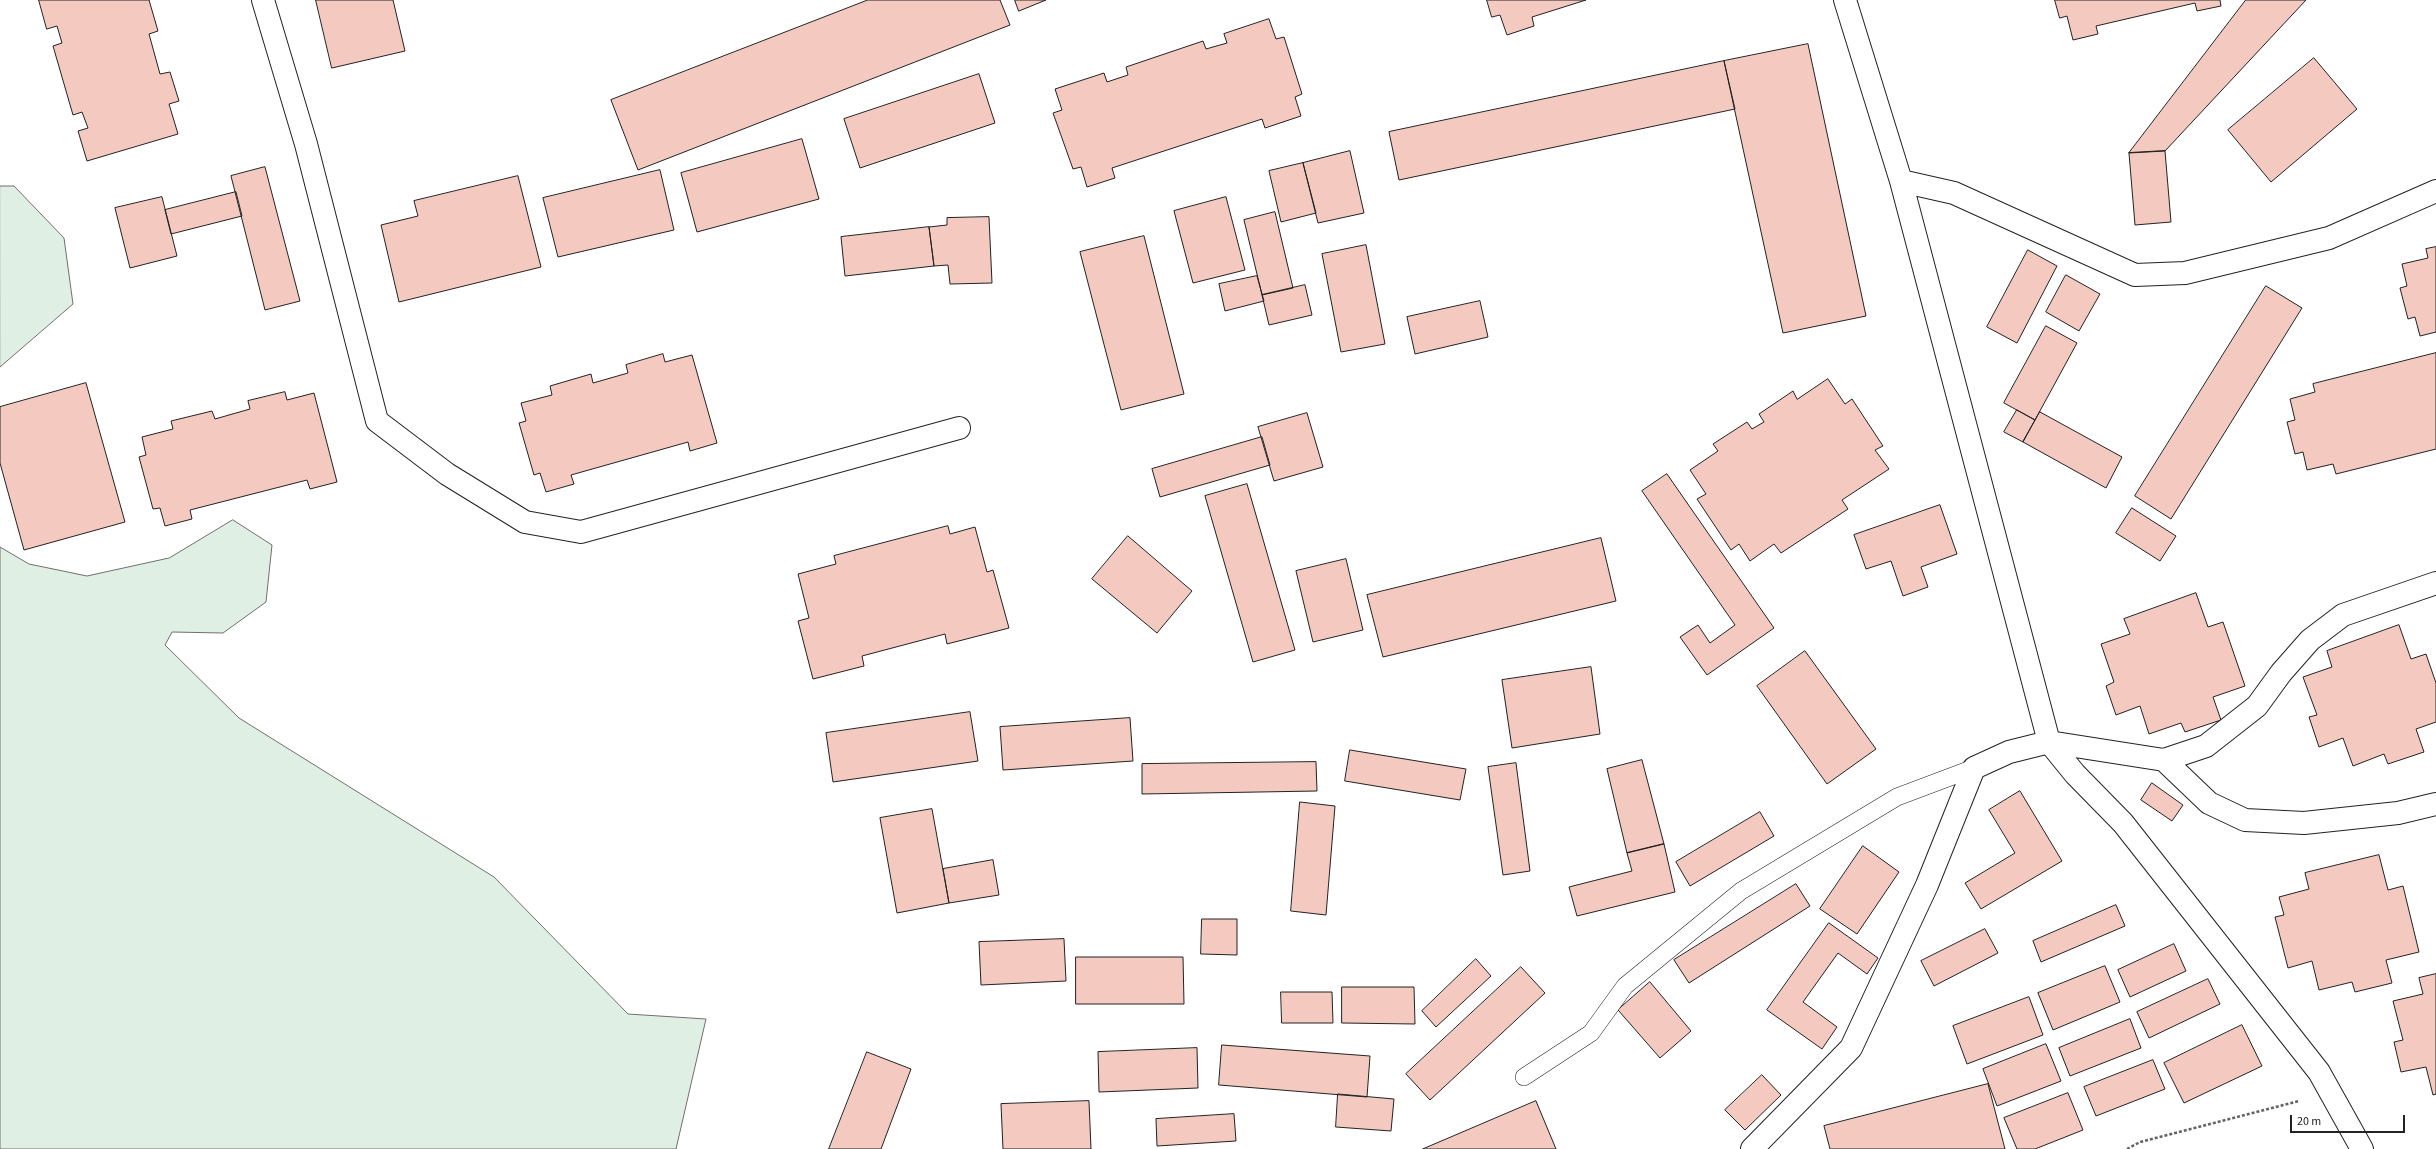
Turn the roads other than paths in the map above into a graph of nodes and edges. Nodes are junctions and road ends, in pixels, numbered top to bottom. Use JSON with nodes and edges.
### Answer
{"nodes":[{"id":1,"x":263,"y":0,"type":"edge"},
{"id":2,"x":1845,"y":0,"type":"edge"},
{"id":3,"x":1901,"y":181,"type":"junction"},
{"id":4,"x":2436,"y":191,"type":"edge"},
{"id":5,"x":959,"y":428,"type":"dead end"},
{"id":6,"x":2436,"y":583,"type":"edge"},
{"id":7,"x":2049,"y":742,"type":"junction"},
{"id":8,"x":2164,"y":760,"type":"junction"},
{"id":9,"x":1974,"y":768,"type":"junction"},
{"id":10,"x":2436,"y":804,"type":"edge"},
{"id":11,"x":1524,"y":1077,"type":"dead end"},
{"id":12,"x":1752,"y":1149,"type":"edge"},
{"id":13,"x":2362,"y":1149,"type":"edge"}],
"edges":[{"from":1,"to":5,"type":"street"},
{"from":2,"to":3,"type":"street"},
{"from":3,"to":4,"type":"street"},
{"from":3,"to":7,"type":"street"},
{"from":6,"to":8,"type":"street"},
{"from":7,"to":8,"type":"street"},
{"from":7,"to":9,"type":"street"},
{"from":7,"to":13,"type":"street"},
{"from":8,"to":10,"type":"street"},
{"from":9,"to":11,"type":"lane"},
{"from":9,"to":12,"type":"street"}]}
